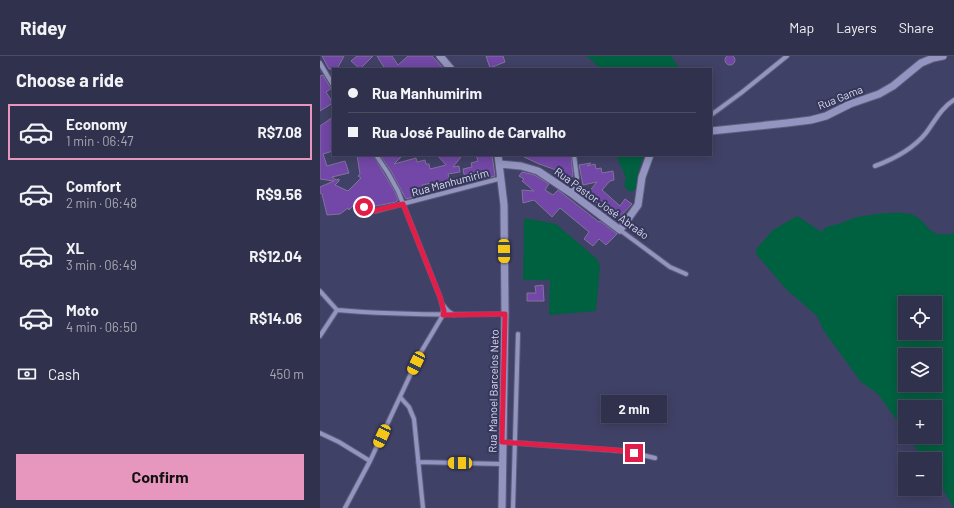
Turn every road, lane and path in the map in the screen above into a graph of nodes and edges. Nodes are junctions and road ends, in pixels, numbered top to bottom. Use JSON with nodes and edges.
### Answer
{"nodes":[{"id":1,"x":440,"y":56,"type":"edge"},
{"id":2,"x":787,"y":56,"type":"edge"},
{"id":3,"x":943,"y":56,"type":"edge"},
{"id":4,"x":320,"y":63,"type":"edge"},
{"id":5,"x":450,"y":68,"type":"edge"},
{"id":6,"x":332,"y":83,"type":"edge"},
{"id":7,"x":954,"y":100,"type":"edge"},
{"id":8,"x":712,"y":114,"type":"edge"},
{"id":9,"x":712,"y":131,"type":"edge"},
{"id":10,"x":377,"y":156,"type":"edge"},
{"id":11,"x":498,"y":156,"type":"edge"},
{"id":12,"x":574,"y":156,"type":"edge"},
{"id":13,"x":650,"y":156,"type":"edge"},
{"id":14,"x":500,"y":164,"type":"junction"},
{"id":15,"x":875,"y":166,"type":"dead end"},
{"id":16,"x":502,"y":178,"type":"junction"},
{"id":17,"x":571,"y":193,"type":"junction"},
{"id":18,"x":359,"y":202,"type":"dead end"},
{"id":19,"x":403,"y":204,"type":"junction"},
{"id":20,"x":620,"y":230,"type":"junction"},
{"id":21,"x":686,"y":274,"type":"dead end"},
{"id":22,"x":320,"y":291,"type":"edge"},
{"id":23,"x":441,"y":301,"type":"junction"},
{"id":24,"x":336,"y":310,"type":"junction"},
{"id":25,"x":505,"y":314,"type":"junction"},
{"id":26,"x":443,"y":315,"type":"junction"},
{"id":27,"x":454,"y":315,"type":"junction"},
{"id":28,"x":518,"y":334,"type":"dead end"},
{"id":29,"x":320,"y":336,"type":"edge"},
{"id":30,"x":400,"y":397,"type":"junction"},
{"id":31,"x":320,"y":433,"type":"edge"},
{"id":32,"x":502,"y":442,"type":"junction"},
{"id":33,"x":515,"y":443,"type":"junction"},
{"id":34,"x":655,"y":458,"type":"dead end"},
{"id":35,"x":370,"y":462,"type":"junction"},
{"id":36,"x":418,"y":462,"type":"junction"},
{"id":37,"x":502,"y":464,"type":"junction"},
{"id":38,"x":345,"y":508,"type":"edge"},
{"id":39,"x":423,"y":508,"type":"edge"},
{"id":40,"x":502,"y":508,"type":"edge"},
{"id":41,"x":513,"y":508,"type":"edge"}],
"edges":[{"from":1,"to":5,"type":"street"},
{"from":2,"to":8,"type":"street"},
{"from":3,"to":9,"type":"street","name":"Rua Gama"},
{"from":4,"to":6,"type":"street"},
{"from":7,"to":15,"type":"street"},
{"from":10,"to":19,"type":"street"},
{"from":11,"to":14,"type":"street","name":"Rua Manoel Barcelos Neto"},
{"from":12,"to":17,"type":"street"},
{"from":13,"to":20,"type":"street"},
{"from":14,"to":16,"type":"street","name":"Rua Manoel Barcelos Neto"},
{"from":14,"to":17,"type":"street","name":"Rua Pastor José Abraão"},
{"from":16,"to":19,"type":"street","name":"Rua Manhumirim"},
{"from":16,"to":25,"type":"street","name":"Rua Manoel Barcelos Neto"},
{"from":17,"to":20,"type":"street","name":"Rua Pastor José Abraão"},
{"from":18,"to":19,"type":"street","name":"Rua Manhumirim"},
{"from":19,"to":23,"type":"street"},
{"from":20,"to":21,"type":"street","name":"Rua Pastor José Abraão"},
{"from":22,"to":24,"type":"street"},
{"from":23,"to":26,"type":"street"},
{"from":23,"to":27,"type":"street"},
{"from":24,"to":26,"type":"street"},
{"from":24,"to":29,"type":"street"},
{"from":25,"to":27,"type":"street"},
{"from":25,"to":32,"type":"street","name":"Rua Manoel Barcelos Neto"},
{"from":26,"to":27,"type":"street"},
{"from":26,"to":30,"type":"street"},
{"from":28,"to":33,"type":"street"},
{"from":30,"to":35,"type":"street"},
{"from":30,"to":36,"type":"street"},
{"from":31,"to":35,"type":"street"},
{"from":32,"to":33,"type":"street"},
{"from":32,"to":37,"type":"street","name":"Rua Manoel Barcelos Neto"},
{"from":33,"to":34,"type":"street"},
{"from":33,"to":41,"type":"street"},
{"from":35,"to":38,"type":"street"},
{"from":36,"to":37,"type":"street"},
{"from":36,"to":39,"type":"street"},
{"from":37,"to":40,"type":"street","name":"Rua Manoel Barcelos Neto"}]}
